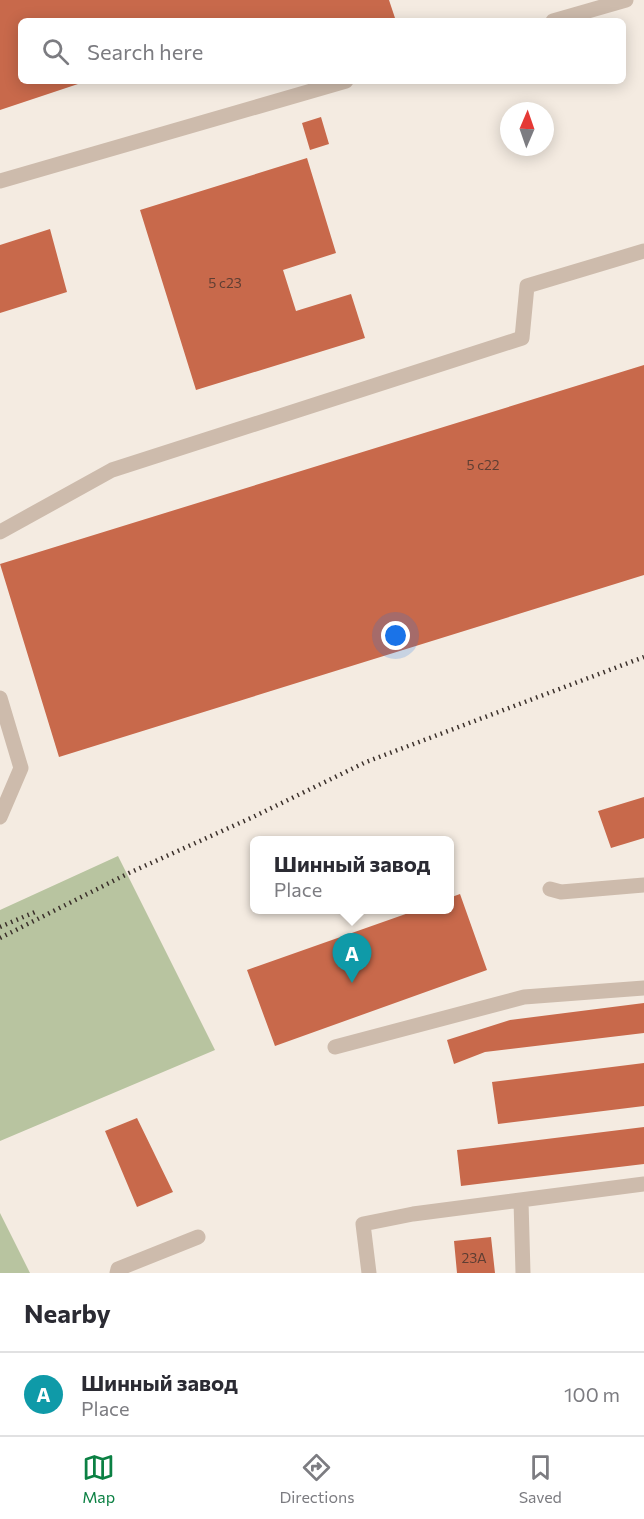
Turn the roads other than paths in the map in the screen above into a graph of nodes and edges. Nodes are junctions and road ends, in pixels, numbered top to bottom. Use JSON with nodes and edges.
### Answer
{"nodes":[{"id":1,"x":626,"y":0,"type":"edge"},
{"id":2,"x":563,"y":18,"type":"edge"},
{"id":3,"x":336,"y":84,"type":"edge"},
{"id":4,"x":0,"y":182,"type":"edge"},
{"id":5,"x":644,"y":251,"type":"edge"},
{"id":6,"x":0,"y":532,"type":"edge"},
{"id":7,"x":0,"y":698,"type":"edge"},
{"id":8,"x":0,"y":817,"type":"edge"},
{"id":9,"x":644,"y":885,"type":"edge"},
{"id":10,"x":550,"y":889,"type":"dead end"},
{"id":11,"x":644,"y":988,"type":"edge"},
{"id":12,"x":334,"y":1047,"type":"dead end"},
{"id":13,"x":644,"y":1184,"type":"edge"},
{"id":14,"x":521,"y":1201,"type":"junction"},
{"id":15,"x":198,"y":1237,"type":"dead end"},
{"id":16,"x":117,"y":1273,"type":"edge"},
{"id":17,"x":369,"y":1273,"type":"edge"},
{"id":18,"x":524,"y":1273,"type":"edge"}],
"edges":[{"from":1,"to":2,"type":"lane"},
{"from":3,"to":4,"type":"lane"},
{"from":5,"to":6,"type":"lane"},
{"from":7,"to":8,"type":"lane"},
{"from":9,"to":10,"type":"lane"},
{"from":11,"to":12,"type":"lane"},
{"from":13,"to":14,"type":"lane"},
{"from":14,"to":17,"type":"lane"},
{"from":14,"to":18,"type":"lane"},
{"from":15,"to":16,"type":"lane"}]}
